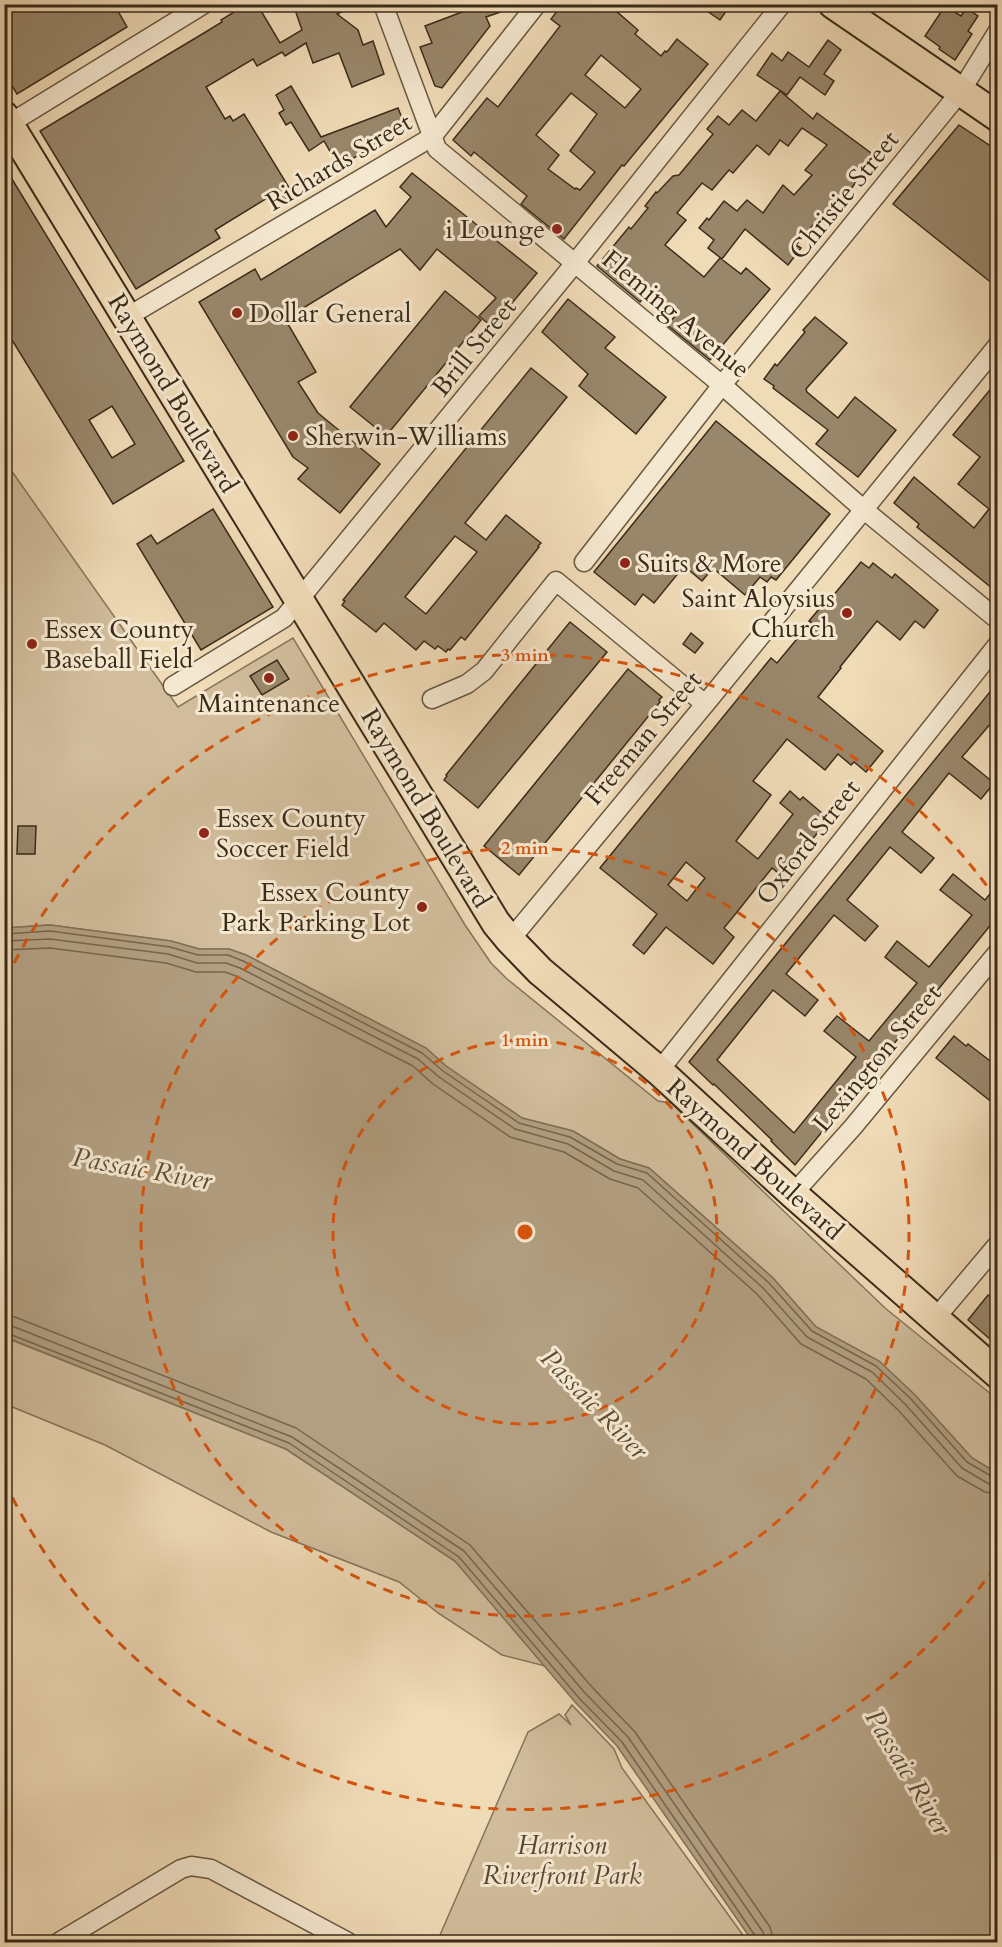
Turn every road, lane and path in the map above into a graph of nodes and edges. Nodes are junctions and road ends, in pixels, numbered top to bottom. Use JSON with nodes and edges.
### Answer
{"nodes":[{"id":1,"x":204,"y":4,"type":"edge"},
{"id":2,"x":383,"y":4,"type":"edge"},
{"id":3,"x":537,"y":4,"type":"edge"},
{"id":4,"x":782,"y":4,"type":"edge"},
{"id":5,"x":833,"y":4,"type":"edge"},
{"id":6,"x":998,"y":31,"type":"edge"},
{"id":7,"x":961,"y":91,"type":"junction"},
{"id":8,"x":998,"y":117,"type":"edge"},
{"id":9,"x":7,"y":120,"type":"edge"},
{"id":10,"x":432,"y":137,"type":"junction"},
{"id":11,"x":575,"y":263,"type":"junction"},
{"id":12,"x":127,"y":317,"type":"junction"},
{"id":13,"x":998,"y":345,"type":"edge"},
{"id":14,"x":723,"y":385,"type":"junction"},
{"id":15,"x":863,"y":509,"type":"junction"},
{"id":16,"x":584,"y":562,"type":"dead end"},
{"id":17,"x":299,"y":600,"type":"junction"},
{"id":18,"x":998,"y":620,"type":"edge"},
{"id":19,"x":998,"y":644,"type":"edge"},
{"id":20,"x":173,"y":686,"type":"dead end"},
{"id":21,"x":432,"y":699,"type":"dead end"},
{"id":22,"x":705,"y":704,"type":"junction"},
{"id":23,"x":510,"y":940,"type":"junction"},
{"id":24,"x":998,"y":952,"type":"edge"},
{"id":25,"x":659,"y":1071,"type":"junction"},
{"id":26,"x":793,"y":1194,"type":"junction"},
{"id":27,"x":998,"y":1244,"type":"edge"},
{"id":28,"x":934,"y":1320,"type":"junction"},
{"id":29,"x":998,"y":1374,"type":"edge"},
{"id":30,"x":59,"y":1942,"type":"edge"},
{"id":31,"x":348,"y":1942,"type":"edge"}],
"edges":[{"from":1,"to":9,"type":"street"},
{"from":2,"to":10,"type":"street","name":"Fleming Avenue"},
{"from":3,"to":10,"type":"street","name":"Richards Street"},
{"from":4,"to":11,"type":"street","name":"Brill Street"},
{"from":5,"to":7,"type":"main road"},
{"from":6,"to":7,"type":"street","name":"Christie Street"},
{"from":7,"to":8,"type":"main road"},
{"from":7,"to":14,"type":"street","name":"Christie Street"},
{"from":9,"to":12,"type":"main road","name":"Raymond Boulevard"},
{"from":10,"to":11,"type":"street","name":"Fleming Avenue"},
{"from":10,"to":12,"type":"street","name":"Richards Street"},
{"from":11,"to":14,"type":"street","name":"Fleming Avenue"},
{"from":11,"to":17,"type":"street","name":"Brill Street"},
{"from":12,"to":17,"type":"main road","name":"Raymond Boulevard"},
{"from":13,"to":15,"type":"street","name":"Freeman Street"},
{"from":14,"to":15,"type":"street","name":"Fleming Avenue"},
{"from":14,"to":16,"type":"street","name":"Christie Street"},
{"from":15,"to":18,"type":"street","name":"Fleming Avenue"},
{"from":15,"to":22,"type":"street","name":"Freeman Street"},
{"from":17,"to":20,"type":"street","name":"Brill Street"},
{"from":17,"to":23,"type":"main road","name":"Raymond Boulevard"},
{"from":19,"to":25,"type":"street","name":"Oxford Street"},
{"from":21,"to":22,"type":"street"},
{"from":22,"to":23,"type":"street","name":"Freeman Street"},
{"from":23,"to":25,"type":"main road","name":"Raymond Boulevard"},
{"from":24,"to":26,"type":"street","name":"Lexington Street"},
{"from":25,"to":26,"type":"main road","name":"Raymond Boulevard"},
{"from":26,"to":28,"type":"main road","name":"Raymond Boulevard"},
{"from":27,"to":28,"type":"street"},
{"from":28,"to":29,"type":"main road","name":"Raymond Boulevard"},
{"from":30,"to":31,"type":"street"}]}
